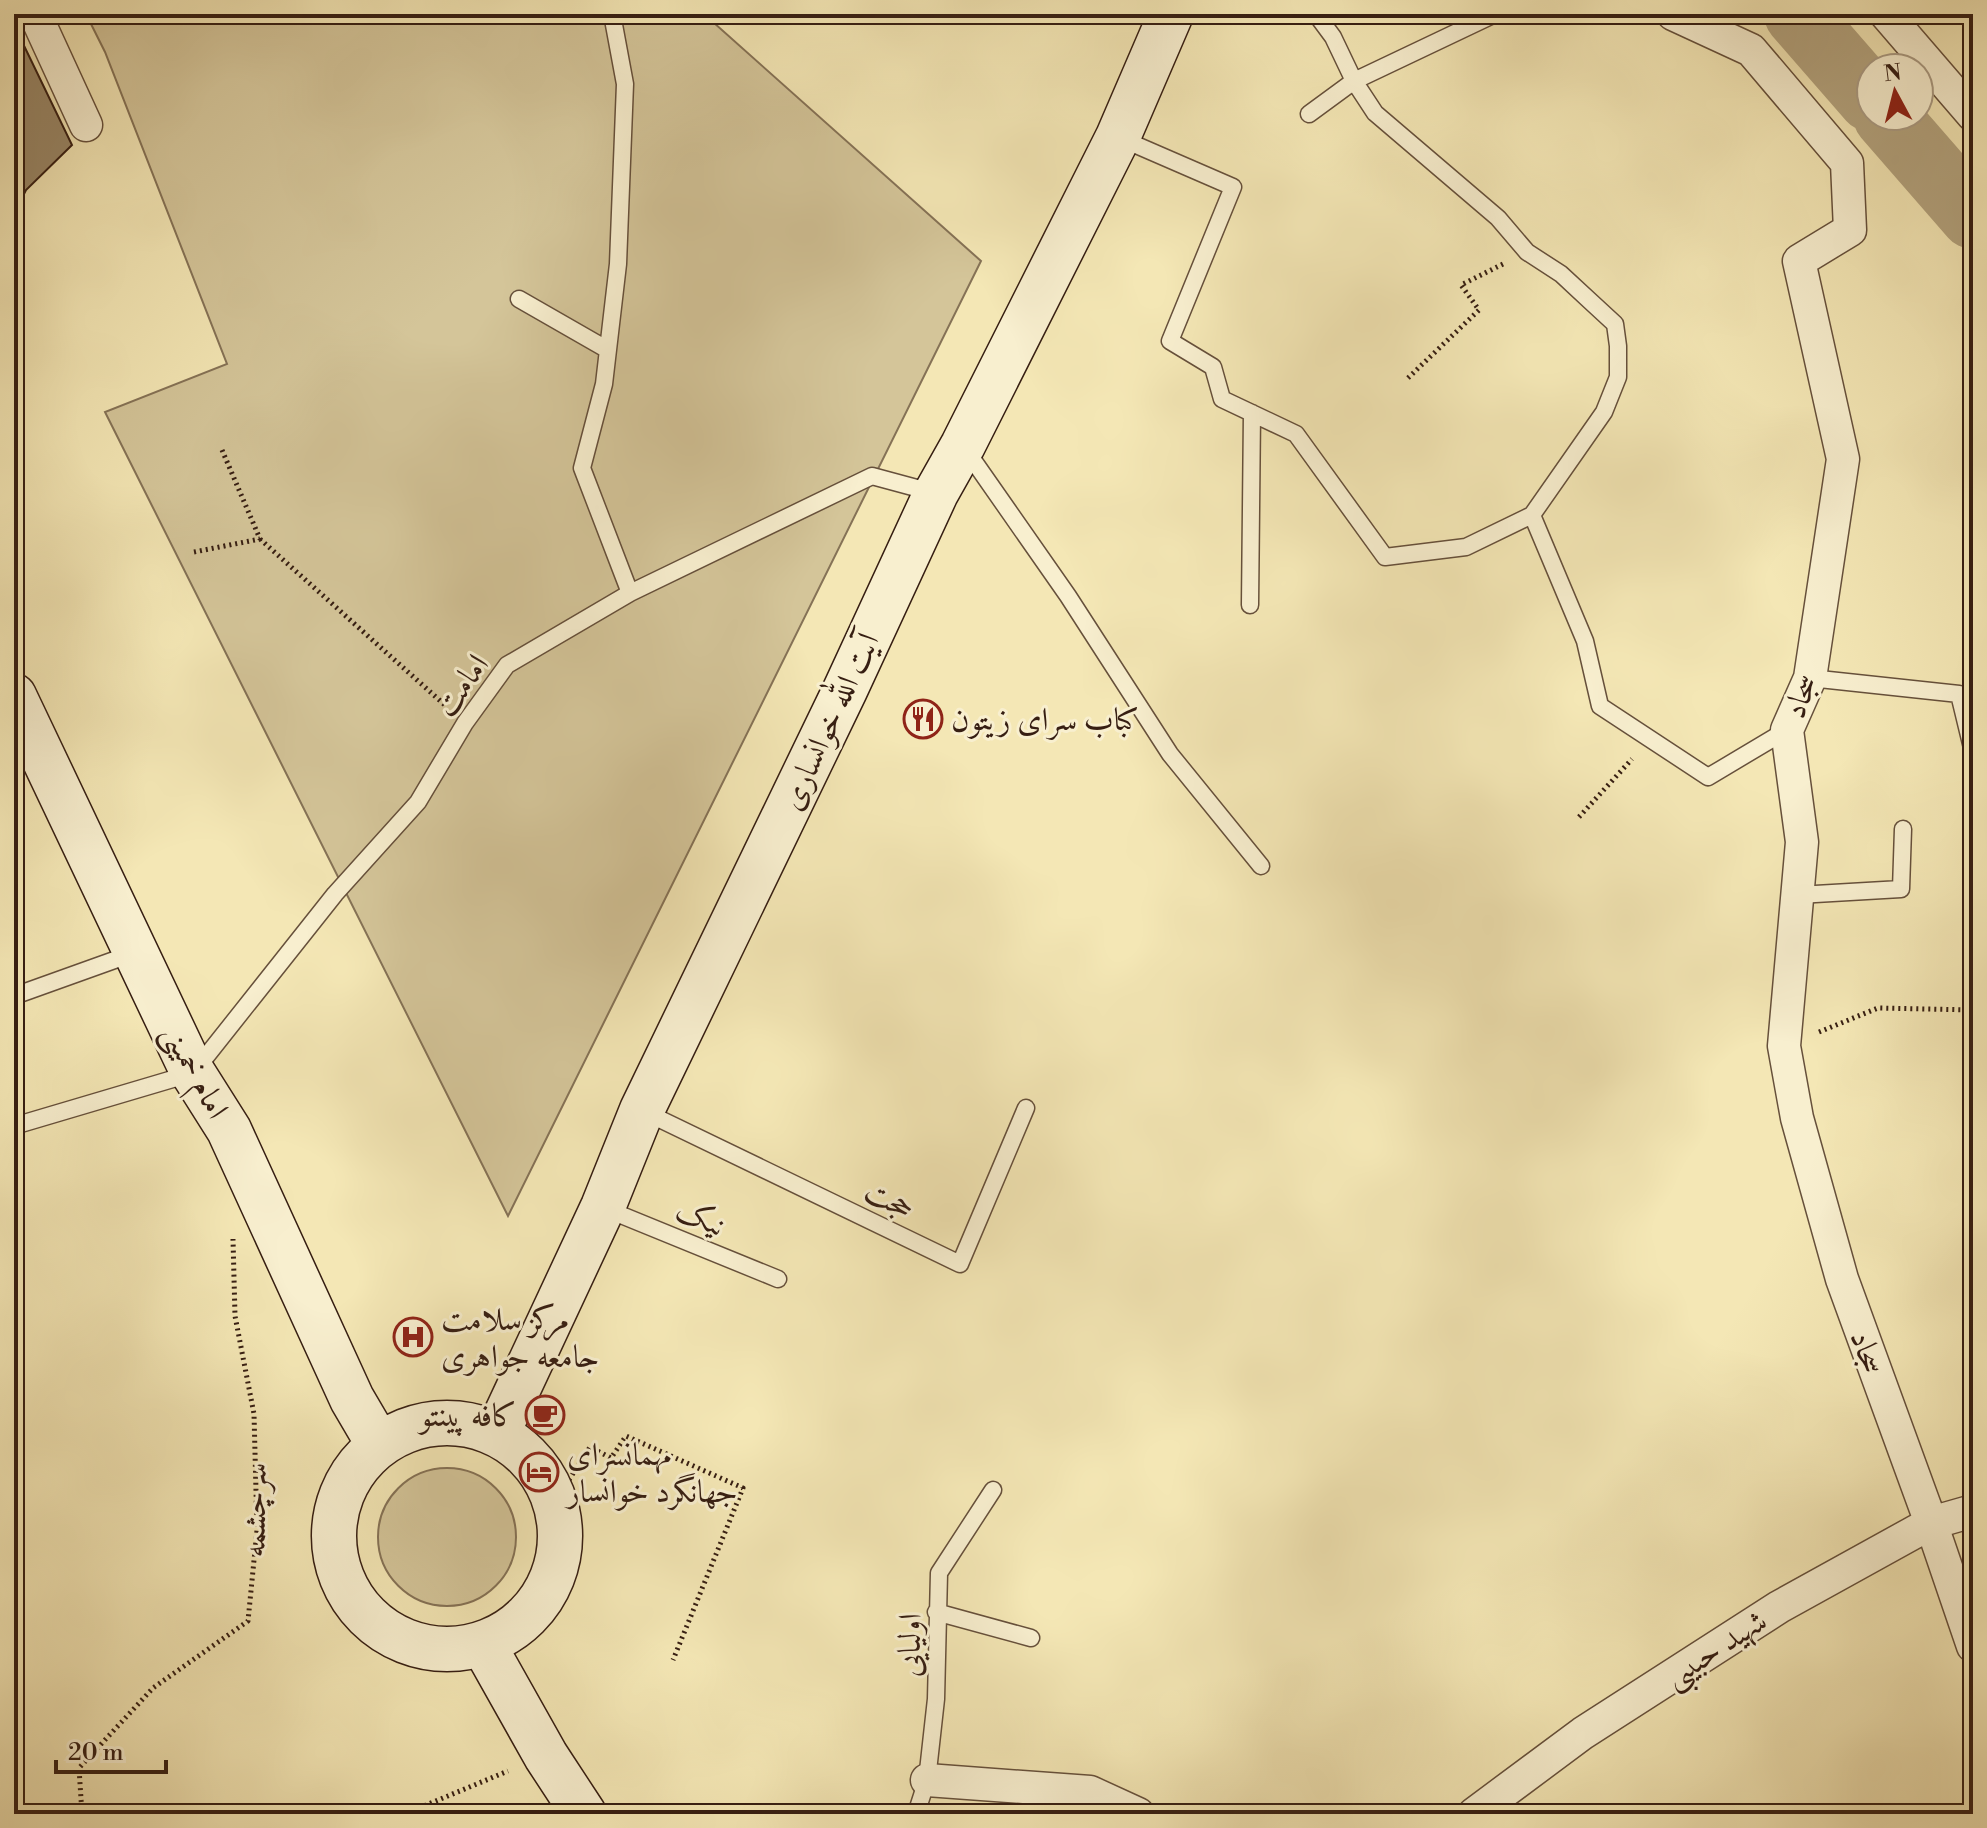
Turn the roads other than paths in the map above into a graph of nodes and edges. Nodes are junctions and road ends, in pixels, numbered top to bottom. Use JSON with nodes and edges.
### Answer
{"nodes":[{"id":1,"x":35,"y":14,"type":"edge"},
{"id":2,"x":612,"y":14,"type":"edge"},
{"id":3,"x":1171,"y":14,"type":"edge"},
{"id":4,"x":1316,"y":14,"type":"edge"},
{"id":5,"x":1495,"y":14,"type":"edge"},
{"id":6,"x":1673,"y":14,"type":"edge"},
{"id":7,"x":1886,"y":14,"type":"edge"},
{"id":8,"x":1354,"y":81,"type":"junction"},
{"id":9,"x":1309,"y":114,"type":"dead end"},
{"id":10,"x":1973,"y":115,"type":"edge"},
{"id":11,"x":86,"y":125,"type":"dead end"},
{"id":12,"x":1118,"y":137,"type":"junction"},
{"id":13,"x":519,"y":299,"type":"dead end"},
{"id":14,"x":608,"y":350,"type":"junction"},
{"id":15,"x":1252,"y":413,"type":"junction"},
{"id":16,"x":963,"y":445,"type":"junction"},
{"id":17,"x":936,"y":493,"type":"junction"},
{"id":18,"x":1532,"y":515,"type":"junction"},
{"id":19,"x":630,"y":593,"type":"junction"},
{"id":20,"x":1250,"y":605,"type":"dead end"},
{"id":21,"x":1810,"y":678,"type":"junction"},
{"id":22,"x":14,"y":696,"type":"edge"},
{"id":23,"x":1787,"y":730,"type":"junction"},
{"id":24,"x":24,"y":742,"type":"edge"},
{"id":25,"x":1973,"y":752,"type":"edge"},
{"id":26,"x":1903,"y":829,"type":"dead end"},
{"id":27,"x":1261,"y":866,"type":"dead end"},
{"id":28,"x":1798,"y":895,"type":"junction"},
{"id":29,"x":136,"y":953,"type":"junction"},
{"id":30,"x":14,"y":996,"type":"edge"},
{"id":31,"x":193,"y":1073,"type":"junction"},
{"id":32,"x":1026,"y":1108,"type":"dead end"},
{"id":33,"x":642,"y":1110,"type":"junction"},
{"id":34,"x":14,"y":1126,"type":"edge"},
{"id":35,"x":603,"y":1207,"type":"junction"},
{"id":36,"x":778,"y":1279,"type":"dead end"},
{"id":37,"x":497,"y":1434,"type":"junction"},
{"id":38,"x":379,"y":1445,"type":"junction"},
{"id":39,"x":993,"y":1490,"type":"dead end"},
{"id":40,"x":1973,"y":1511,"type":"edge"},
{"id":41,"x":1931,"y":1523,"type":"junction"},
{"id":42,"x":936,"y":1612,"type":"junction"},
{"id":43,"x":1031,"y":1638,"type":"dead end"},
{"id":44,"x":483,"y":1644,"type":"junction"},
{"id":45,"x":1973,"y":1646,"type":"edge"},
{"id":46,"x":927,"y":1780,"type":"junction"},
{"id":47,"x":584,"y":1814,"type":"edge"},
{"id":48,"x":916,"y":1814,"type":"edge"},
{"id":49,"x":1138,"y":1814,"type":"edge"},
{"id":50,"x":1474,"y":1814,"type":"edge"}],
"edges":[{"from":1,"to":11,"type":"street"},
{"from":2,"to":14,"type":"lane"},
{"from":3,"to":12,"type":"main road","name":"آیت الله خوانساری"},
{"from":4,"to":8,"type":"lane"},
{"from":5,"to":8,"type":"lane"},
{"from":6,"to":21,"type":"street","name":"سجاد"},
{"from":7,"to":10,"type":"street"},
{"from":8,"to":9,"type":"lane"},
{"from":8,"to":18,"type":"lane"},
{"from":12,"to":15,"type":"lane"},
{"from":12,"to":16,"type":"main road","name":"آیت الله خوانساری"},
{"from":13,"to":14,"type":"lane"},
{"from":14,"to":19,"type":"lane"},
{"from":15,"to":18,"type":"lane"},
{"from":15,"to":20,"type":"lane"},
{"from":16,"to":17,"type":"main road","name":"آیت الله خوانساری"},
{"from":16,"to":27,"type":"lane"},
{"from":17,"to":19,"type":"lane","name":"امامت"},
{"from":17,"to":33,"type":"main road","name":"آیت الله خوانساری"},
{"from":18,"to":23,"type":"lane"},
{"from":19,"to":31,"type":"lane","name":"امامت"},
{"from":21,"to":23,"type":"street","name":"سجاد"},
{"from":21,"to":25,"type":"lane"},
{"from":22,"to":24,"type":"main road","name":"امام خمینی"},
{"from":23,"to":28,"type":"street","name":"سجاد"},
{"from":24,"to":29,"type":"main road","name":"امام خمینی"},
{"from":26,"to":28,"type":"lane"},
{"from":28,"to":41,"type":"street","name":"سجاد"},
{"from":29,"to":30,"type":"lane"},
{"from":29,"to":31,"type":"main road","name":"امام خمینی"},
{"from":31,"to":34,"type":"lane"},
{"from":31,"to":38,"type":"main road","name":"امام خمینی"},
{"from":32,"to":33,"type":"lane","name":"حجت"},
{"from":33,"to":35,"type":"main road","name":"آیت الله خوانساری"},
{"from":35,"to":36,"type":"lane","name":"نیک"},
{"from":35,"to":37,"type":"main road","name":"آیت الله خوانساری"},
{"from":37,"to":38,"type":"main road"},
{"from":37,"to":44,"type":"main road"},
{"from":38,"to":44,"type":"main road"},
{"from":39,"to":42,"type":"lane","name":"اولیایی"},
{"from":40,"to":41,"type":"street","name":"شهید حبیبی"},
{"from":41,"to":45,"type":"street","name":"سجاد"},
{"from":41,"to":50,"type":"street","name":"شهید حبیبی"},
{"from":42,"to":43,"type":"lane"},
{"from":42,"to":46,"type":"lane","name":"اولیایی"},
{"from":44,"to":47,"type":"main road"},
{"from":46,"to":48,"type":"lane","name":"اولیایی"},
{"from":46,"to":49,"type":"street"}]}
